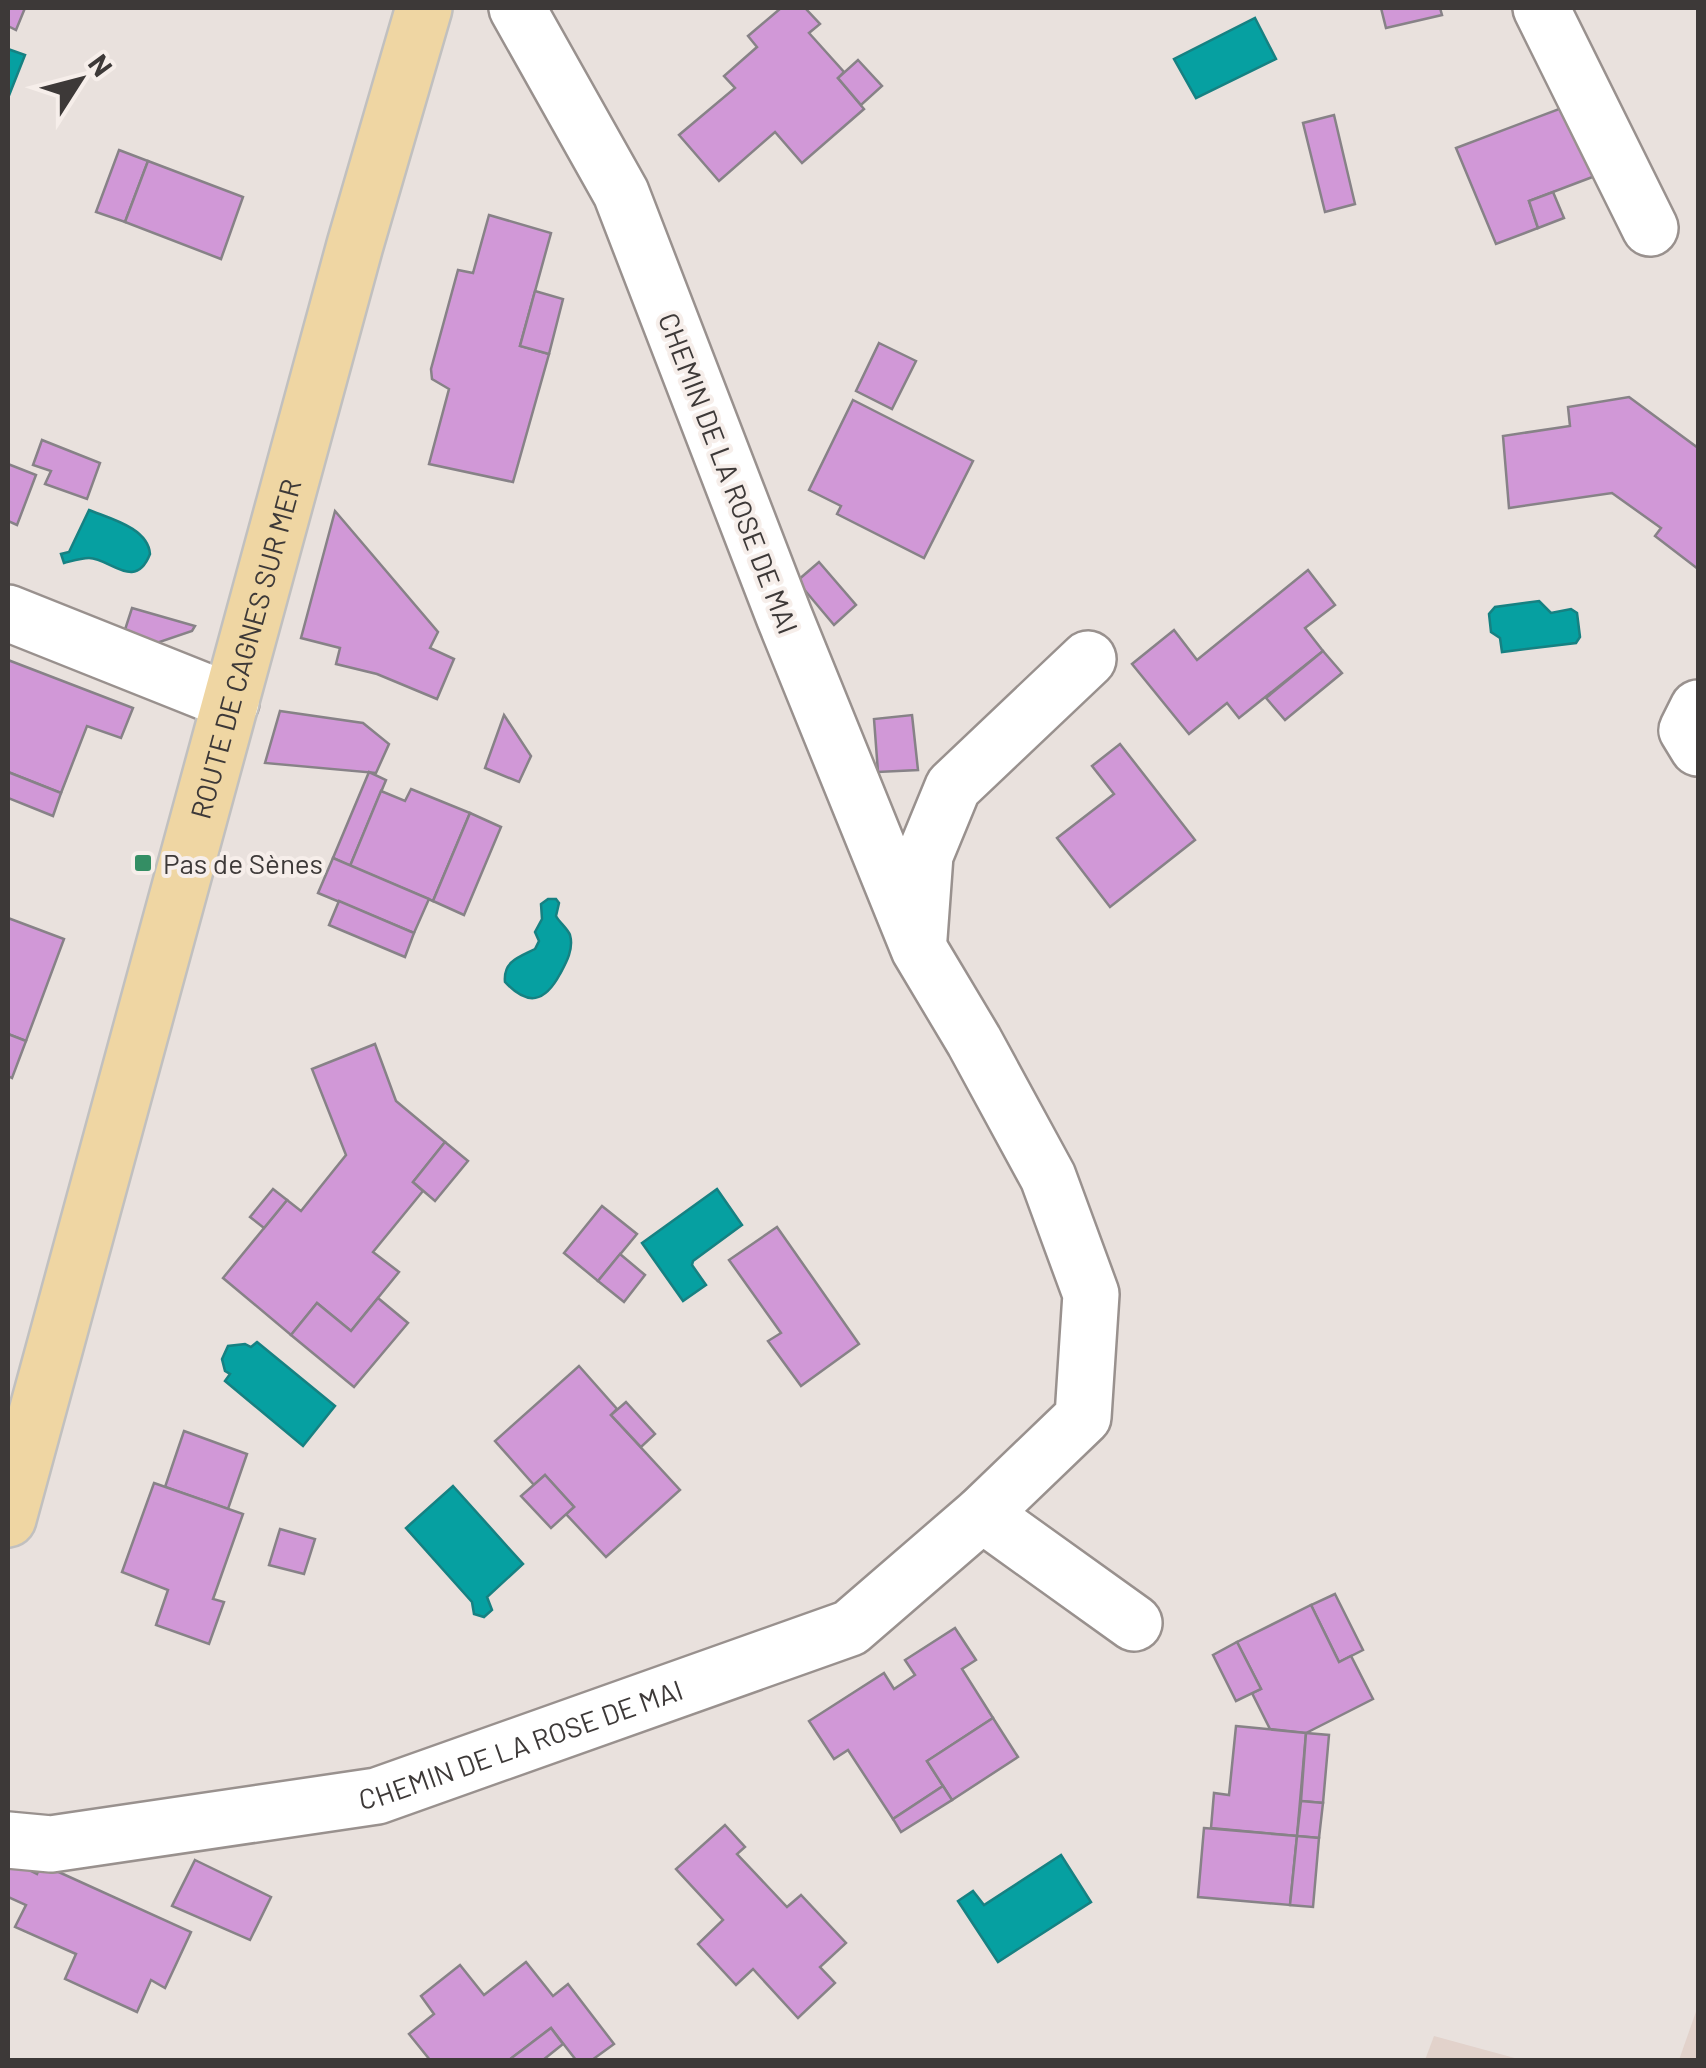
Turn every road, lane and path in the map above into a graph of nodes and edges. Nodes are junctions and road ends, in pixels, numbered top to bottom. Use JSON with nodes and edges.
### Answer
{"nodes":[{"id":1,"x":424,"y":8,"type":"edge"},
{"id":2,"x":517,"y":8,"type":"edge"},
{"id":3,"x":1541,"y":8,"type":"edge"},
{"id":4,"x":1650,"y":228,"type":"dead end"},
{"id":5,"x":8,"y":613,"type":"edge"},
{"id":6,"x":1088,"y":659,"type":"dead end"},
{"id":7,"x":231,"y":702,"type":"junction"},
{"id":8,"x":1698,"y":708,"type":"edge"},
{"id":9,"x":1698,"y":748,"type":"edge"},
{"id":10,"x":919,"y":949,"type":"junction"},
{"id":11,"x":10,"y":1503,"type":"edge"},
{"id":12,"x":982,"y":1514,"type":"junction"},
{"id":13,"x":1134,"y":1623,"type":"dead end"},
{"id":14,"x":8,"y":1840,"type":"edge"}],
"edges":[{"from":1,"to":7,"type":"main road","name":"ROUTE DE CAGNES SUR MER"},
{"from":2,"to":10,"type":"street","name":"CHEMIN DE LA ROSE DE MAI"},
{"from":3,"to":4,"type":"street"},
{"from":5,"to":7,"type":"street"},
{"from":6,"to":10,"type":"street"},
{"from":7,"to":11,"type":"main road","name":"ROUTE DE CAGNES SUR MER"},
{"from":8,"to":9,"type":"street"},
{"from":10,"to":12,"type":"street","name":"CHEMIN DE LA ROSE DE MAI"},
{"from":12,"to":13,"type":"street"},
{"from":12,"to":14,"type":"street","name":"CHEMIN DE LA ROSE DE MAI"}]}
